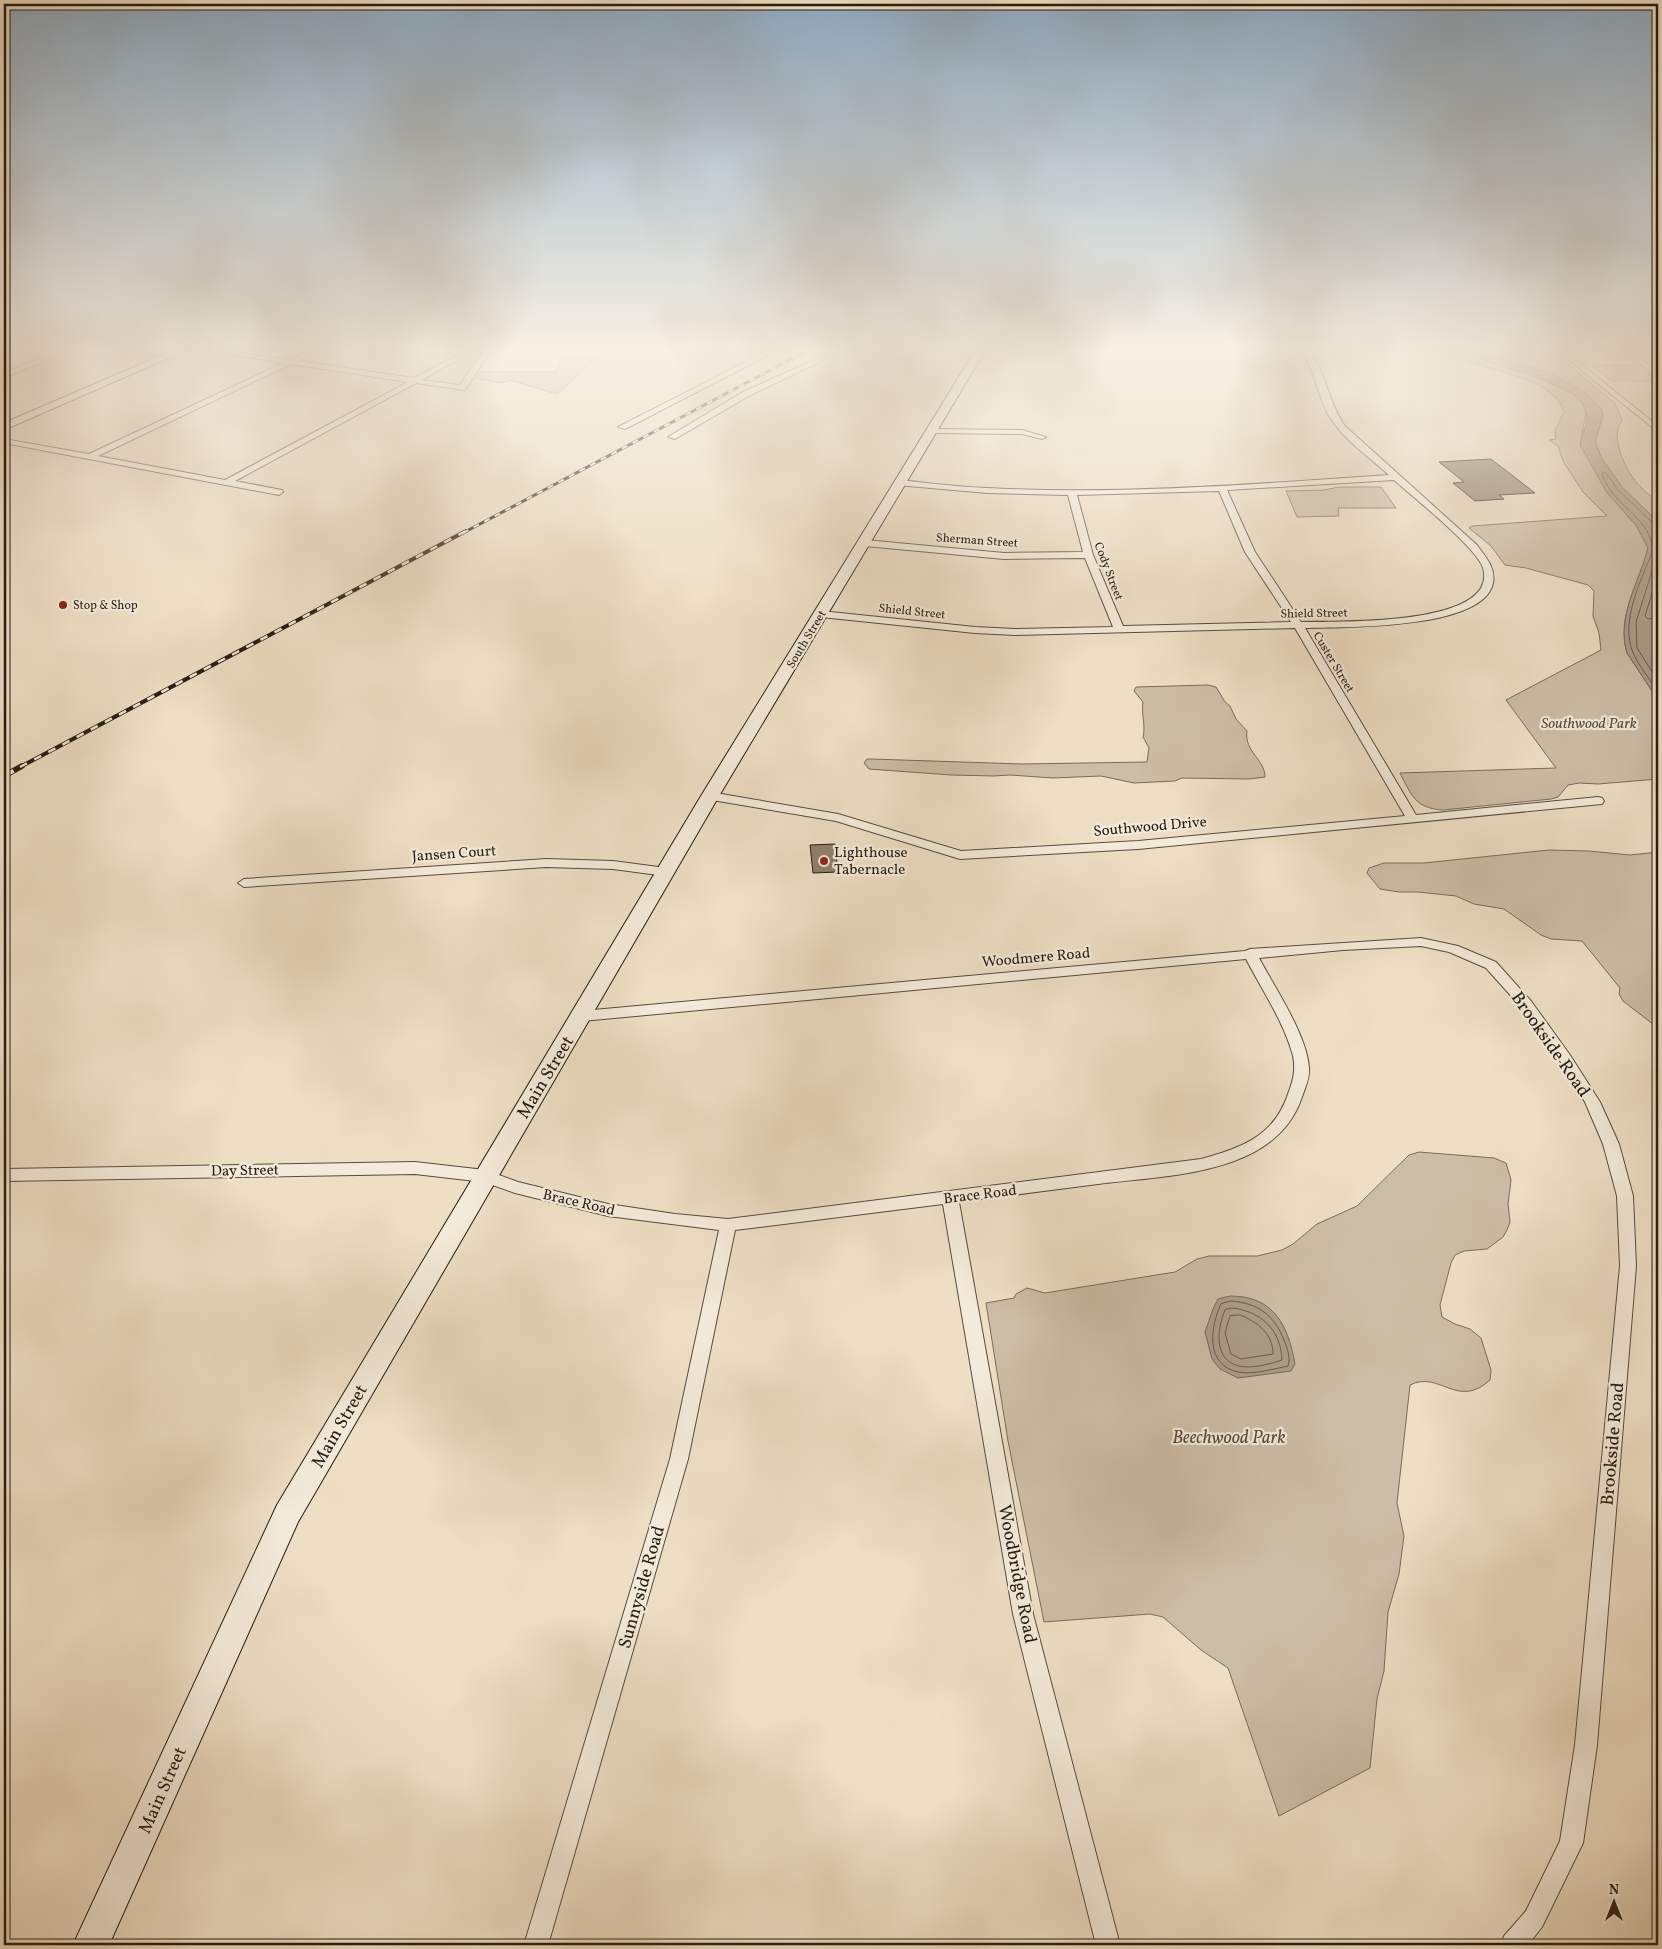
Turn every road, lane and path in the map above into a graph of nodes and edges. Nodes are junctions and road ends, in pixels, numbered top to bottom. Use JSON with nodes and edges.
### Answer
{"nodes":[{"id":1,"x":126,"y":440,"type":"edge"},
{"id":2,"x":305,"y":440,"type":"edge"},
{"id":3,"x":926,"y":440,"type":"edge"},
{"id":4,"x":1355,"y":440,"type":"edge"},
{"id":5,"x":4,"y":441,"type":"edge"},
{"id":6,"x":90,"y":457,"type":"junction"},
{"id":7,"x":1396,"y":477,"type":"junction"},
{"id":8,"x":227,"y":482,"type":"junction"},
{"id":9,"x":900,"y":483,"type":"junction"},
{"id":10,"x":1222,"y":489,"type":"junction"},
{"id":11,"x":279,"y":492,"type":"dead end"},
{"id":12,"x":1072,"y":492,"type":"junction"},
{"id":13,"x":865,"y":543,"type":"junction"},
{"id":14,"x":1088,"y":555,"type":"junction"},
{"id":15,"x":821,"y":614,"type":"junction"},
{"id":16,"x":1298,"y":626,"type":"junction"},
{"id":17,"x":1119,"y":629,"type":"junction"},
{"id":18,"x":710,"y":796,"type":"junction"},
{"id":19,"x":1598,"y":801,"type":"dead end"},
{"id":20,"x":1413,"y":819,"type":"junction"},
{"id":21,"x":666,"y":872,"type":"junction"},
{"id":22,"x":244,"y":883,"type":"dead end"},
{"id":23,"x":631,"y":930,"type":"joint"},
{"id":24,"x":1250,"y":953,"type":"junction"},
{"id":25,"x":1491,"y":965,"type":"joint"},
{"id":26,"x":582,"y":1016,"type":"junction"},
{"id":27,"x":4,"y":1174,"type":"edge"},
{"id":28,"x":485,"y":1176,"type":"junction"},
{"id":29,"x":950,"y":1198,"type":"junction"},
{"id":30,"x":728,"y":1225,"type":"junction"},
{"id":31,"x":91,"y":1945,"type":"edge"},
{"id":32,"x":536,"y":1945,"type":"edge"},
{"id":33,"x":1108,"y":1945,"type":"edge"},
{"id":34,"x":1513,"y":1945,"type":"edge"}],
"edges":[{"from":1,"to":6,"type":"street"},
{"from":2,"to":8,"type":"street"},
{"from":3,"to":9,"type":"street","name":"South Street"},
{"from":4,"to":7,"type":"street","name":"Shield Street"},
{"from":5,"to":6,"type":"street"},
{"from":6,"to":8,"type":"street"},
{"from":7,"to":10,"type":"street"},
{"from":7,"to":16,"type":"street","name":"Shield Street"},
{"from":8,"to":11,"type":"street"},
{"from":9,"to":12,"type":"street"},
{"from":9,"to":13,"type":"street","name":"South Street"},
{"from":10,"to":12,"type":"street"},
{"from":10,"to":16,"type":"street","name":"Custer Street"},
{"from":12,"to":14,"type":"street","name":"Cody Street"},
{"from":13,"to":14,"type":"street","name":"Sherman Street"},
{"from":13,"to":15,"type":"street","name":"South Street"},
{"from":14,"to":17,"type":"street","name":"Cody Street"},
{"from":15,"to":17,"type":"street","name":"Shield Street"},
{"from":15,"to":18,"type":"street","name":"South Street"},
{"from":16,"to":17,"type":"street","name":"Shield Street"},
{"from":16,"to":20,"type":"street","name":"Custer Street"},
{"from":18,"to":20,"type":"street","name":"Southwood Drive"},
{"from":18,"to":21,"type":"street","name":"South Street"},
{"from":19,"to":20,"type":"street","name":"Southwood Drive"},
{"from":21,"to":22,"type":"street","name":"Jansen Court"},
{"from":21,"to":23,"type":"street","name":"South Street"},
{"from":23,"to":26,"type":"street","name":"Main Street"},
{"from":24,"to":25,"type":"street","name":"Woodmere Road"},
{"from":24,"to":26,"type":"street","name":"Woodmere Road"},
{"from":24,"to":29,"type":"street","name":"Brace Road"},
{"from":25,"to":34,"type":"street","name":"Brookside Road"},
{"from":26,"to":28,"type":"street","name":"Main Street"},
{"from":27,"to":28,"type":"street","name":"Day Street"},
{"from":28,"to":30,"type":"street","name":"Brace Road"},
{"from":28,"to":31,"type":"street","name":"Main Street"},
{"from":29,"to":30,"type":"street","name":"Brace Road"},
{"from":29,"to":33,"type":"street","name":"Woodbridge Road"},
{"from":30,"to":32,"type":"street","name":"Sunnyside Road"}]}
